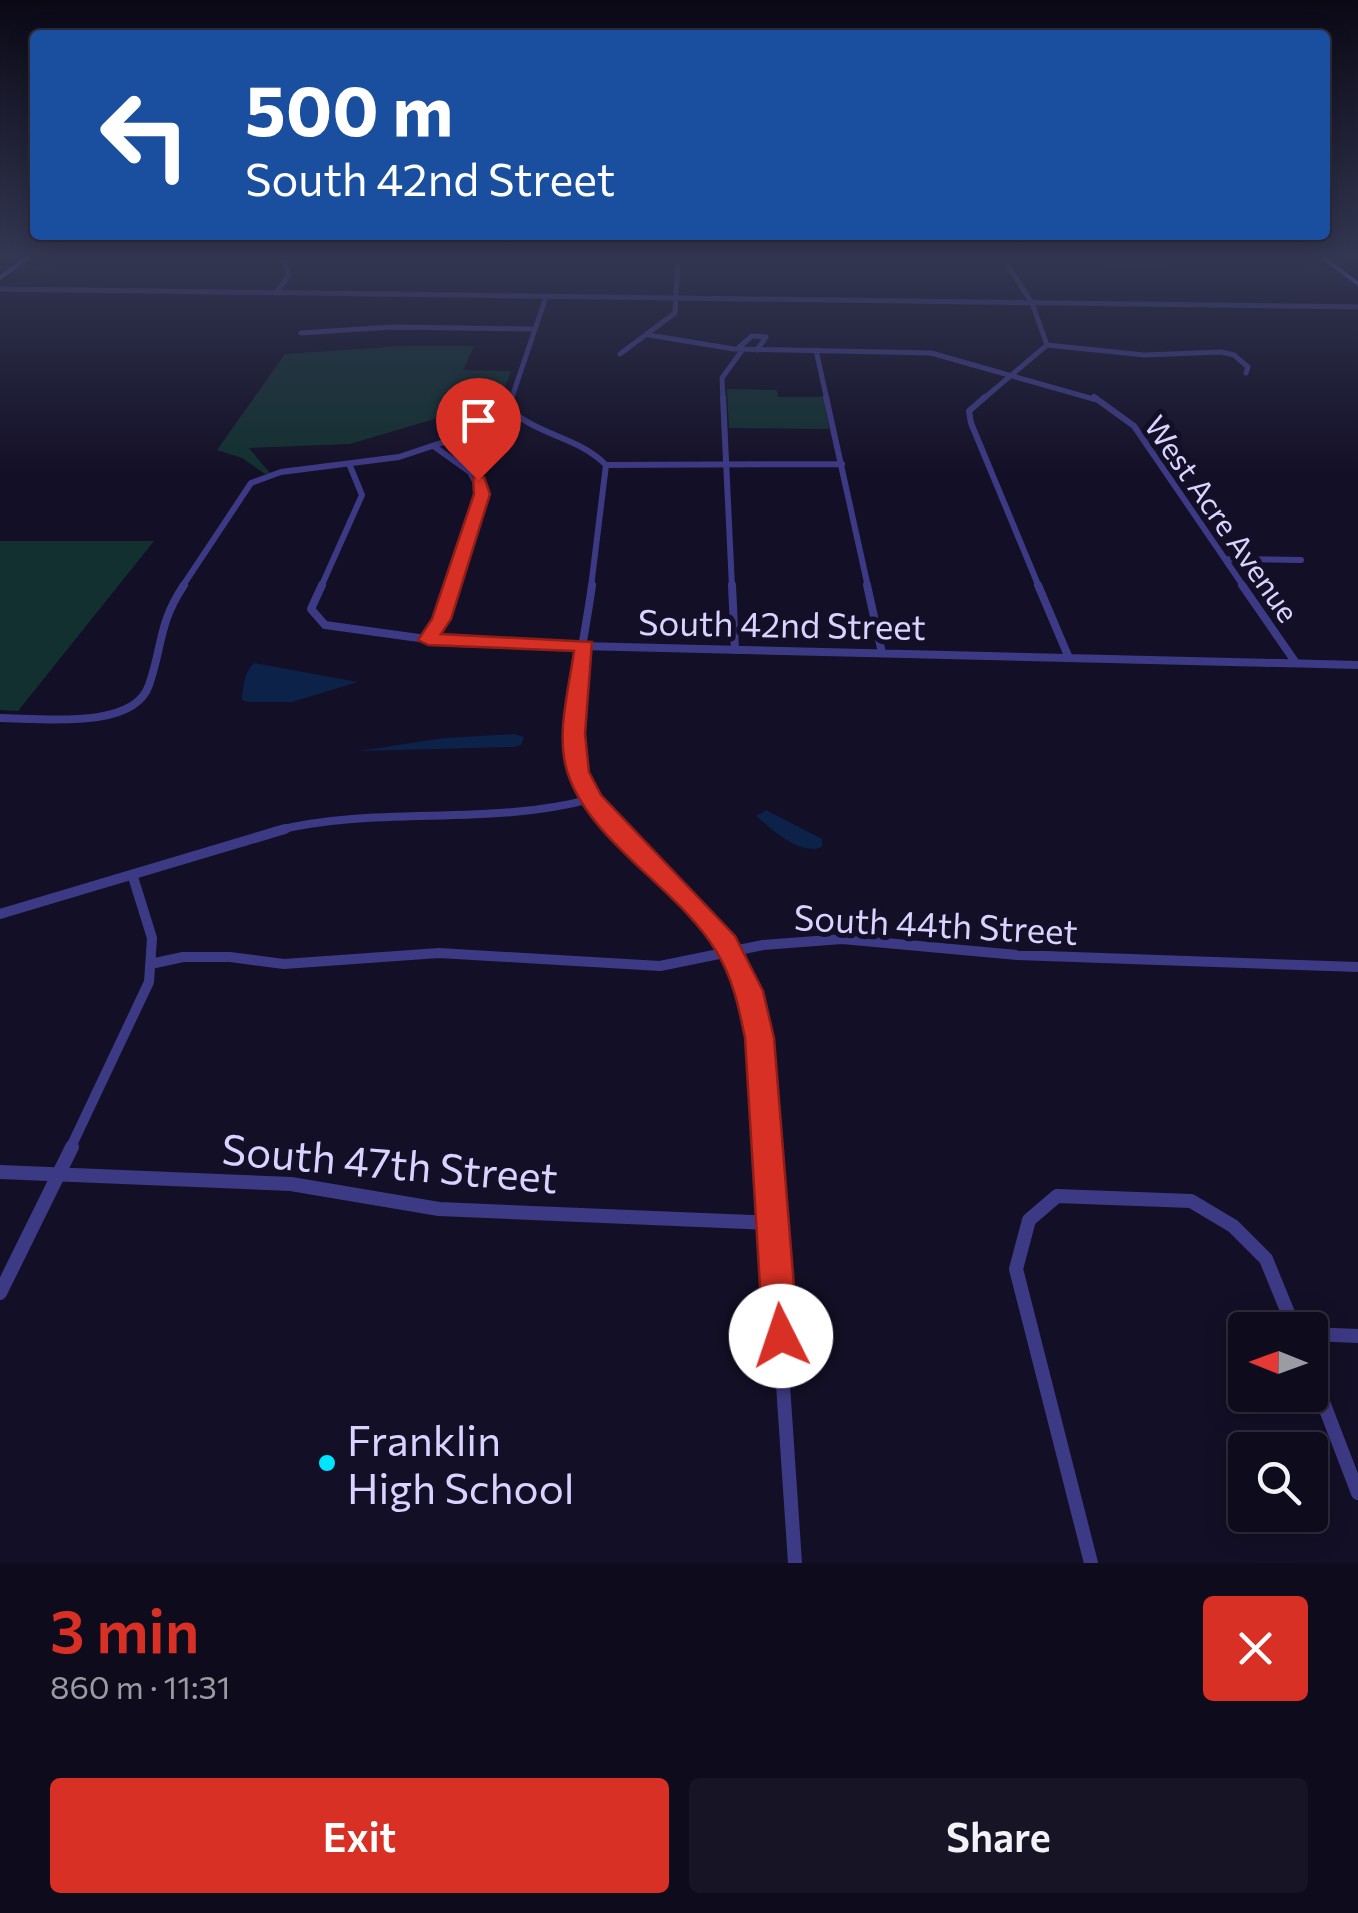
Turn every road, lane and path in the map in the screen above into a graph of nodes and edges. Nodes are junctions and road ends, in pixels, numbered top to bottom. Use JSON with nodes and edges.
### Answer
{"nodes":[{"id":1,"x":378,"y":328,"type":"edge"},
{"id":2,"x":525,"y":328,"type":"edge"},
{"id":3,"x":534,"y":328,"type":"joint"},
{"id":4,"x":658,"y":328,"type":"edge"},
{"id":5,"x":1041,"y":328,"type":"edge"},
{"id":6,"x":301,"y":333,"type":"dead end"},
{"id":7,"x":649,"y":335,"type":"junction"},
{"id":8,"x":1047,"y":345,"type":"junction"},
{"id":9,"x":740,"y":349,"type":"junction"},
{"id":10,"x":757,"y":350,"type":"junction"},
{"id":11,"x":816,"y":350,"type":"junction"},
{"id":12,"x":620,"y":354,"type":"dead end"},
{"id":13,"x":1017,"y":372,"type":"junction"},
{"id":14,"x":1246,"y":373,"type":"dead end"},
{"id":15,"x":516,"y":418,"type":"junction"},
{"id":16,"x":435,"y":447,"type":"junction"},
{"id":17,"x":726,"y":464,"type":"junction"},
{"id":18,"x":842,"y":464,"type":"junction"},
{"id":19,"x":350,"y":466,"type":"junction"},
{"id":20,"x":606,"y":466,"type":"junction"},
{"id":21,"x":270,"y":475,"type":"joint"},
{"id":22,"x":1225,"y":559,"type":"junction"},
{"id":23,"x":1301,"y":560,"type":"dead end"},
{"id":24,"x":428,"y":640,"type":"junction"},
{"id":25,"x":585,"y":646,"type":"junction"},
{"id":26,"x":735,"y":650,"type":"junction"},
{"id":27,"x":882,"y":653,"type":"junction"},
{"id":28,"x":1069,"y":658,"type":"junction"},
{"id":29,"x":1296,"y":663,"type":"junction"},
{"id":30,"x":1358,"y":664,"type":"edge"},
{"id":31,"x":0,"y":718,"type":"edge"},
{"id":32,"x":591,"y":799,"type":"junction"},
{"id":33,"x":133,"y":877,"type":"junction"},
{"id":34,"x":0,"y":914,"type":"edge"},
{"id":35,"x":730,"y":952,"type":"junction"},
{"id":36,"x":155,"y":963,"type":"junction"},
{"id":37,"x":1358,"y":967,"type":"edge"},
{"id":38,"x":0,"y":1172,"type":"edge"},
{"id":39,"x":58,"y":1174,"type":"junction"},
{"id":40,"x":1191,"y":1202,"type":"joint"},
{"id":41,"x":773,"y":1223,"type":"junction"},
{"id":42,"x":0,"y":1293,"type":"edge"},
{"id":43,"x":1288,"y":1312,"type":"edge"},
{"id":44,"x":1328,"y":1335,"type":"edge"},
{"id":45,"x":1358,"y":1336,"type":"edge"},
{"id":46,"x":1327,"y":1412,"type":"edge"},
{"id":47,"x":1358,"y":1493,"type":"edge"},
{"id":48,"x":796,"y":1563,"type":"edge"},
{"id":49,"x":1090,"y":1563,"type":"edge"}],
"edges":[{"from":1,"to":6,"type":"street"},
{"from":2,"to":3,"type":"street"},
{"from":3,"to":15,"type":"street"},
{"from":4,"to":7,"type":"street"},
{"from":5,"to":8,"type":"street"},
{"from":7,"to":9,"type":"street"},
{"from":7,"to":12,"type":"street"},
{"from":8,"to":13,"type":"street"},
{"from":8,"to":14,"type":"street"},
{"from":9,"to":10,"type":"street"},
{"from":9,"to":10,"type":"street"},
{"from":9,"to":17,"type":"street"},
{"from":10,"to":11,"type":"street"},
{"from":11,"to":13,"type":"street"},
{"from":11,"to":18,"type":"street"},
{"from":13,"to":22,"type":"street","name":"West Acre Avenue"},
{"from":13,"to":28,"type":"street"},
{"from":15,"to":16,"type":"street"},
{"from":15,"to":20,"type":"street"},
{"from":16,"to":19,"type":"street"},
{"from":16,"to":24,"type":"street"},
{"from":17,"to":18,"type":"street"},
{"from":17,"to":20,"type":"street"},
{"from":17,"to":26,"type":"street"},
{"from":18,"to":27,"type":"street"},
{"from":19,"to":21,"type":"street"},
{"from":19,"to":24,"type":"street","name":"South 42nd Street"},
{"from":20,"to":25,"type":"street"},
{"from":21,"to":31,"type":"street"},
{"from":22,"to":23,"type":"street"},
{"from":22,"to":29,"type":"street","name":"West Acre Avenue"},
{"from":24,"to":25,"type":"street","name":"South 42nd Street"},
{"from":25,"to":26,"type":"street","name":"South 42nd Street"},
{"from":25,"to":32,"type":"street"},
{"from":26,"to":27,"type":"street","name":"South 42nd Street"},
{"from":27,"to":28,"type":"street","name":"South 42nd Street"},
{"from":28,"to":29,"type":"street","name":"South 42nd Street"},
{"from":29,"to":30,"type":"street","name":"South 42nd Street"},
{"from":32,"to":33,"type":"street"},
{"from":32,"to":35,"type":"street"},
{"from":33,"to":34,"type":"street"},
{"from":33,"to":36,"type":"street"},
{"from":35,"to":36,"type":"street","name":"South 44th Street"},
{"from":35,"to":37,"type":"street","name":"South 44th Street"},
{"from":35,"to":41,"type":"street"},
{"from":36,"to":39,"type":"street"},
{"from":38,"to":39,"type":"street","name":"South 47th Street"},
{"from":39,"to":41,"type":"street","name":"South 47th Street"},
{"from":39,"to":42,"type":"street"},
{"from":40,"to":43,"type":"street"},
{"from":40,"to":49,"type":"street"},
{"from":41,"to":48,"type":"street"},
{"from":44,"to":45,"type":"street"},
{"from":46,"to":47,"type":"street"}]}
